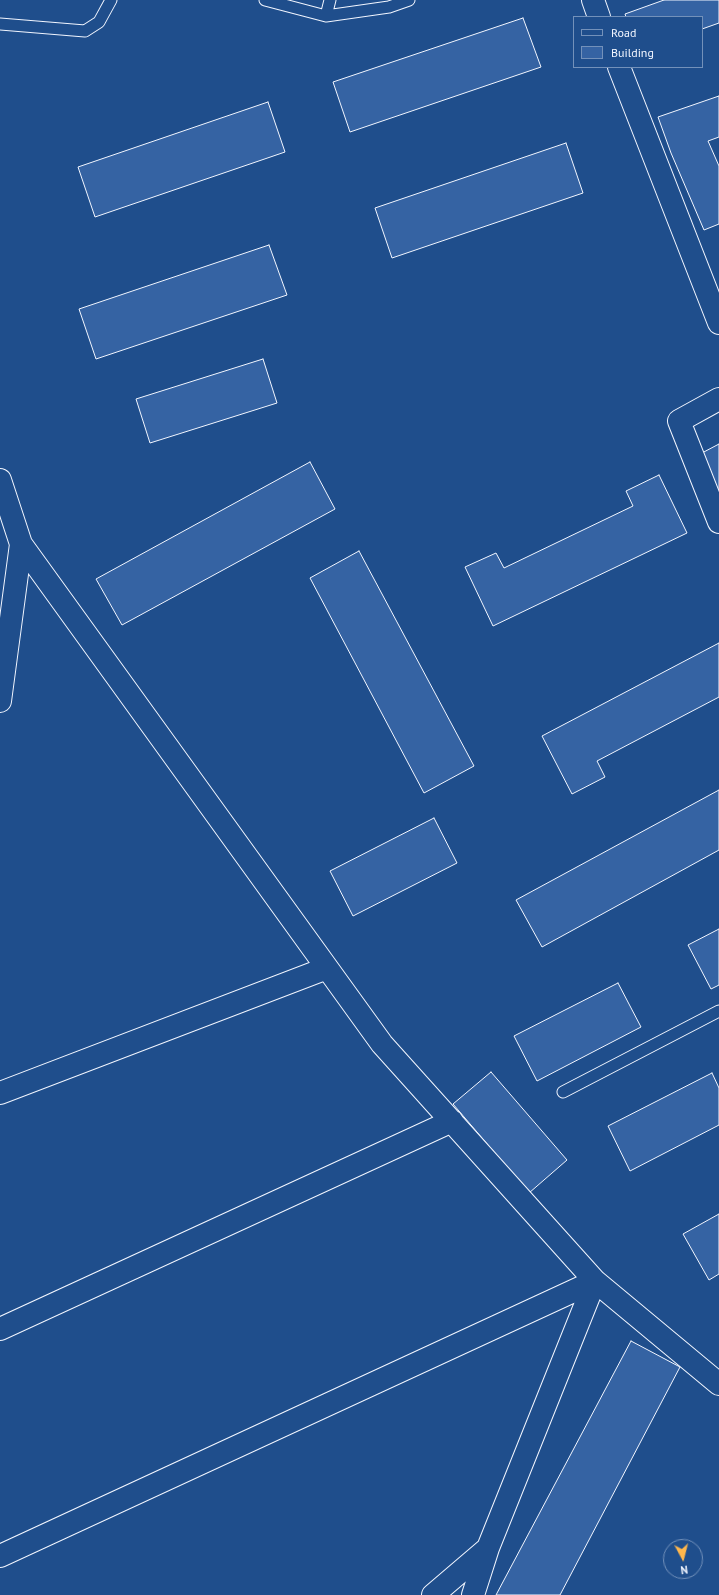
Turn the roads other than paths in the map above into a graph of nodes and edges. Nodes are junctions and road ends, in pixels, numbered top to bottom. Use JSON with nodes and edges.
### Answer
{"nodes":[{"id":1,"x":111,"y":0,"type":"edge"},
{"id":2,"x":264,"y":0,"type":"edge"},
{"id":3,"x":330,"y":0,"type":"edge"},
{"id":4,"x":409,"y":0,"type":"edge"},
{"id":5,"x":592,"y":0,"type":"edge"},
{"id":6,"x":326,"y":16,"type":"junction"},
{"id":7,"x":599,"y":16,"type":"edge"},
{"id":8,"x":0,"y":24,"type":"edge"},
{"id":9,"x":619,"y":68,"type":"edge"},
{"id":10,"x":719,"y":323,"type":"edge"},
{"id":11,"x":719,"y":399,"type":"edge"},
{"id":12,"x":0,"y":480,"type":"edge"},
{"id":13,"x":719,"y":522,"type":"edge"},
{"id":14,"x":21,"y":544,"type":"junction"},
{"id":15,"x":0,"y":701,"type":"edge"},
{"id":16,"x":327,"y":968,"type":"junction"},
{"id":17,"x":719,"y":1011,"type":"edge"},
{"id":18,"x":563,"y":1092,"type":"dead end"},
{"id":19,"x":0,"y":1094,"type":"edge"},
{"id":20,"x":452,"y":1121,"type":"junction"},
{"id":21,"x":595,"y":1281,"type":"junction"},
{"id":22,"x":0,"y":1329,"type":"edge"},
{"id":23,"x":719,"y":1384,"type":"edge"},
{"id":24,"x":488,"y":1548,"type":"junction"},
{"id":25,"x":0,"y":1556,"type":"edge"},
{"id":26,"x":433,"y":1595,"type":"edge"},
{"id":27,"x":473,"y":1595,"type":"edge"}],
"edges":[{"from":1,"to":8,"type":"lane"},
{"from":2,"to":6,"type":"lane"},
{"from":3,"to":6,"type":"lane"},
{"from":4,"to":6,"type":"lane"},
{"from":5,"to":7,"type":"street"},
{"from":9,"to":10,"type":"street"},
{"from":11,"to":13,"type":"street"},
{"from":12,"to":14,"type":"street"},
{"from":14,"to":15,"type":"street"},
{"from":14,"to":16,"type":"street"},
{"from":16,"to":19,"type":"street"},
{"from":16,"to":20,"type":"street"},
{"from":17,"to":18,"type":"lane"},
{"from":20,"to":21,"type":"street"},
{"from":20,"to":22,"type":"street"},
{"from":21,"to":23,"type":"street"},
{"from":21,"to":24,"type":"street"},
{"from":21,"to":25,"type":"street"},
{"from":24,"to":26,"type":"street"},
{"from":24,"to":27,"type":"street"}]}
